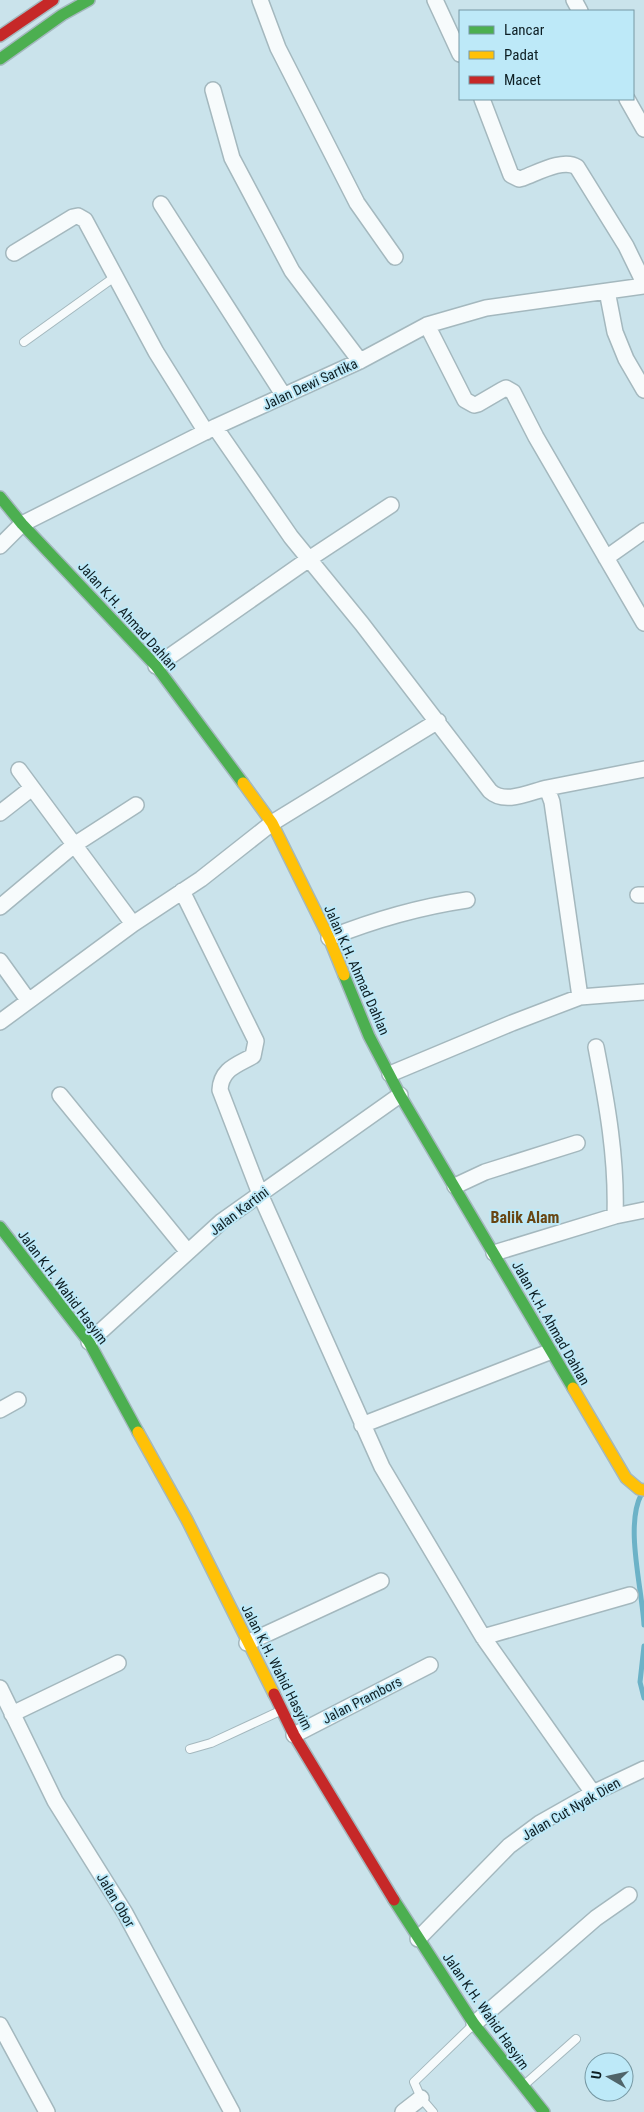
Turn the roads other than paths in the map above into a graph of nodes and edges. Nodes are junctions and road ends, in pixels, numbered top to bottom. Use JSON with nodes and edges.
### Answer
{"nodes":[{"id":1,"x":53,"y":0,"type":"edge"},
{"id":2,"x":89,"y":0,"type":"edge"},
{"id":3,"x":260,"y":0,"type":"edge"},
{"id":4,"x":435,"y":0,"type":"edge"},
{"id":5,"x":30,"y":16,"type":"junction"},
{"id":6,"x":38,"y":32,"type":"junction"},
{"id":7,"x":0,"y":36,"type":"edge"},
{"id":8,"x":459,"y":52,"type":"edge"},
{"id":9,"x":0,"y":58,"type":"edge"},
{"id":10,"x":213,"y":90,"type":"dead end"},
{"id":11,"x":482,"y":100,"type":"edge"},
{"id":12,"x":628,"y":100,"type":"edge"},
{"id":13,"x":644,"y":128,"type":"edge"},
{"id":14,"x":161,"y":204,"type":"dead end"},
{"id":15,"x":14,"y":253,"type":"dead end"},
{"id":16,"x":395,"y":257,"type":"dead end"},
{"id":17,"x":116,"y":276,"type":"junction"},
{"id":18,"x":644,"y":285,"type":"edge"},
{"id":19,"x":607,"y":291,"type":"junction"},
{"id":20,"x":427,"y":325,"type":"junction"},
{"id":21,"x":24,"y":342,"type":"dead end"},
{"id":22,"x":360,"y":361,"type":"junction"},
{"id":23,"x":644,"y":390,"type":"edge"},
{"id":24,"x":284,"y":396,"type":"junction"},
{"id":25,"x":210,"y":429,"type":"junction"},
{"id":26,"x":0,"y":497,"type":"edge"},
{"id":27,"x":391,"y":505,"type":"dead end"},
{"id":28,"x":22,"y":524,"type":"junction"},
{"id":29,"x":644,"y":531,"type":"edge"},
{"id":30,"x":0,"y":546,"type":"edge"},
{"id":31,"x":606,"y":558,"type":"junction"},
{"id":32,"x":308,"y":559,"type":"junction"},
{"id":33,"x":644,"y":623,"type":"edge"},
{"id":34,"x":156,"y":666,"type":"junction"},
{"id":35,"x":438,"y":721,"type":"junction"},
{"id":36,"x":644,"y":769,"type":"edge"},
{"id":37,"x":19,"y":770,"type":"dead end"},
{"id":38,"x":32,"y":788,"type":"junction"},
{"id":39,"x":547,"y":788,"type":"junction"},
{"id":40,"x":136,"y":805,"type":"dead end"},
{"id":41,"x":0,"y":813,"type":"edge"},
{"id":42,"x":272,"y":823,"type":"junction"},
{"id":43,"x":74,"y":845,"type":"junction"},
{"id":44,"x":182,"y":891,"type":"junction"},
{"id":45,"x":467,"y":900,"type":"dead end"},
{"id":46,"x":0,"y":907,"type":"edge"},
{"id":47,"x":133,"y":924,"type":"junction"},
{"id":48,"x":329,"y":938,"type":"junction"},
{"id":49,"x":0,"y":961,"type":"edge"},
{"id":50,"x":644,"y":992,"type":"edge"},
{"id":51,"x":580,"y":997,"type":"junction"},
{"id":52,"x":28,"y":1000,"type":"junction"},
{"id":53,"x":0,"y":1022,"type":"edge"},
{"id":54,"x":596,"y":1047,"type":"dead end"},
{"id":55,"x":390,"y":1074,"type":"junction"},
{"id":56,"x":60,"y":1095,"type":"dead end"},
{"id":57,"x":400,"y":1095,"type":"junction"},
{"id":58,"x":577,"y":1143,"type":"dead end"},
{"id":59,"x":455,"y":1186,"type":"junction"},
{"id":60,"x":260,"y":1194,"type":"junction"},
{"id":61,"x":644,"y":1210,"type":"edge"},
{"id":62,"x":615,"y":1216,"type":"junction"},
{"id":63,"x":0,"y":1227,"type":"edge"},
{"id":64,"x":188,"y":1252,"type":"junction"},
{"id":65,"x":494,"y":1253,"type":"junction"},
{"id":66,"x":89,"y":1342,"type":"junction"},
{"id":67,"x":550,"y":1352,"type":"junction"},
{"id":68,"x":18,"y":1400,"type":"dead end"},
{"id":69,"x":0,"y":1410,"type":"edge"},
{"id":70,"x":362,"y":1425,"type":"junction"},
{"id":71,"x":641,"y":1490,"type":"edge"},
{"id":72,"x":380,"y":1581,"type":"dead end"},
{"id":73,"x":630,"y":1596,"type":"dead end"},
{"id":74,"x":483,"y":1637,"type":"junction"},
{"id":75,"x":247,"y":1644,"type":"junction"},
{"id":76,"x":118,"y":1663,"type":"dead end"},
{"id":77,"x":430,"y":1665,"type":"dead end"},
{"id":78,"x":0,"y":1688,"type":"edge"},
{"id":79,"x":282,"y":1710,"type":"junction"},
{"id":80,"x":12,"y":1714,"type":"junction"},
{"id":81,"x":294,"y":1735,"type":"junction"},
{"id":82,"x":190,"y":1749,"type":"dead end"},
{"id":83,"x":644,"y":1769,"type":"edge"},
{"id":84,"x":593,"y":1793,"type":"junction"},
{"id":85,"x":628,"y":1895,"type":"dead end"},
{"id":86,"x":418,"y":1939,"type":"junction"},
{"id":87,"x":474,"y":2024,"type":"junction"},
{"id":88,"x":0,"y":2025,"type":"edge"},
{"id":89,"x":576,"y":2039,"type":"dead end"},
{"id":90,"x":522,"y":2087,"type":"junction"},
{"id":91,"x":421,"y":2098,"type":"junction"},
{"id":92,"x":47,"y":2112,"type":"edge"},
{"id":93,"x":232,"y":2112,"type":"edge"},
{"id":94,"x":403,"y":2112,"type":"edge"},
{"id":95,"x":433,"y":2112,"type":"edge"},
{"id":96,"x":544,"y":2112,"type":"edge"}],
"edges":[{"from":1,"to":5,"type":"street"},
{"from":2,"to":6,"type":"street"},
{"from":3,"to":16,"type":"street"},
{"from":4,"to":8,"type":"street"},
{"from":5,"to":6,"type":"street"},
{"from":5,"to":7,"type":"street"},
{"from":6,"to":9,"type":"street"},
{"from":10,"to":22,"type":"street"},
{"from":11,"to":18,"type":"street"},
{"from":12,"to":13,"type":"street"},
{"from":14,"to":24,"type":"street"},
{"from":15,"to":17,"type":"street"},
{"from":17,"to":21,"type":"lane"},
{"from":17,"to":25,"type":"street"},
{"from":18,"to":19,"type":"street","name":"Jalan Dewi Sartika"},
{"from":19,"to":20,"type":"street","name":"Jalan Dewi Sartika"},
{"from":19,"to":23,"type":"street"},
{"from":20,"to":22,"type":"street","name":"Jalan Dewi Sartika"},
{"from":20,"to":31,"type":"street"},
{"from":22,"to":24,"type":"street","name":"Jalan Dewi Sartika"},
{"from":24,"to":25,"type":"street","name":"Jalan Dewi Sartika"},
{"from":25,"to":28,"type":"street","name":"Jalan Dewi Sartika"},
{"from":25,"to":32,"type":"street"},
{"from":26,"to":28,"type":"street","name":"Jalan K.H. Ahmad Dahlan"},
{"from":27,"to":32,"type":"street"},
{"from":28,"to":30,"type":"street","name":"Jalan Dewi Sartika"},
{"from":28,"to":34,"type":"street","name":"Jalan K.H. Ahmad Dahlan"},
{"from":29,"to":31,"type":"street"},
{"from":31,"to":33,"type":"street"},
{"from":32,"to":34,"type":"street"},
{"from":32,"to":35,"type":"street"},
{"from":34,"to":42,"type":"street","name":"Jalan K.H. Ahmad Dahlan"},
{"from":35,"to":39,"type":"street"},
{"from":35,"to":42,"type":"street"},
{"from":36,"to":39,"type":"street"},
{"from":37,"to":38,"type":"street"},
{"from":38,"to":41,"type":"street"},
{"from":38,"to":43,"type":"street"},
{"from":39,"to":51,"type":"street"},
{"from":40,"to":43,"type":"street"},
{"from":42,"to":44,"type":"street"},
{"from":42,"to":48,"type":"street","name":"Jalan K.H. Ahmad Dahlan"},
{"from":43,"to":46,"type":"street"},
{"from":43,"to":47,"type":"street"},
{"from":44,"to":47,"type":"street"},
{"from":44,"to":60,"type":"street"},
{"from":45,"to":48,"type":"street"},
{"from":47,"to":52,"type":"street"},
{"from":48,"to":55,"type":"street","name":"Jalan K.H. Ahmad Dahlan"},
{"from":49,"to":52,"type":"street"},
{"from":50,"to":51,"type":"street"},
{"from":51,"to":55,"type":"street"},
{"from":52,"to":53,"type":"street"},
{"from":54,"to":62,"type":"street"},
{"from":55,"to":57,"type":"street","name":"Jalan K.H. Ahmad Dahlan"},
{"from":56,"to":64,"type":"street"},
{"from":57,"to":59,"type":"street","name":"Jalan K.H. Ahmad Dahlan"},
{"from":57,"to":60,"type":"street","name":"Jalan Kartini"},
{"from":58,"to":59,"type":"street"},
{"from":59,"to":65,"type":"street","name":"Jalan K.H. Ahmad Dahlan"},
{"from":60,"to":64,"type":"street","name":"Jalan Kartini"},
{"from":60,"to":70,"type":"street"},
{"from":61,"to":62,"type":"street"},
{"from":62,"to":65,"type":"street"},
{"from":63,"to":66,"type":"street","name":"Jalan K.H. Wahid Hasyim"},
{"from":64,"to":66,"type":"street","name":"Jalan Kartini"},
{"from":65,"to":67,"type":"street","name":"Jalan K.H. Ahmad Dahlan"},
{"from":66,"to":75,"type":"street","name":"Jalan K.H. Wahid Hasyim"},
{"from":67,"to":70,"type":"street"},
{"from":67,"to":71,"type":"street","name":"Jalan K.H. Ahmad Dahlan"},
{"from":68,"to":69,"type":"street"},
{"from":70,"to":74,"type":"street"},
{"from":72,"to":75,"type":"street"},
{"from":73,"to":74,"type":"street"},
{"from":74,"to":84,"type":"street"},
{"from":75,"to":79,"type":"street","name":"Jalan K.H. Wahid Hasyim"},
{"from":76,"to":80,"type":"street"},
{"from":77,"to":81,"type":"street","name":"Jalan Prambors"},
{"from":78,"to":80,"type":"street","name":"Jalan Obor"},
{"from":79,"to":81,"type":"street","name":"Jalan K.H. Wahid Hasyim"},
{"from":79,"to":82,"type":"lane"},
{"from":80,"to":93,"type":"street","name":"Jalan Obor"},
{"from":81,"to":86,"type":"street","name":"Jalan K.H. Wahid Hasyim"},
{"from":83,"to":84,"type":"street","name":"Jalan Cut Nyak Dien"},
{"from":84,"to":86,"type":"street","name":"Jalan Cut Nyak Dien"},
{"from":85,"to":87,"type":"street"},
{"from":86,"to":87,"type":"street","name":"Jalan K.H. Wahid Hasyim"},
{"from":87,"to":90,"type":"street","name":"Jalan K.H. Wahid Hasyim"},
{"from":87,"to":91,"type":"lane"},
{"from":88,"to":92,"type":"street"},
{"from":89,"to":90,"type":"lane"},
{"from":90,"to":96,"type":"street","name":"Jalan K.H. Wahid Hasyim"},
{"from":91,"to":94,"type":"street"},
{"from":91,"to":95,"type":"lane"}]}
